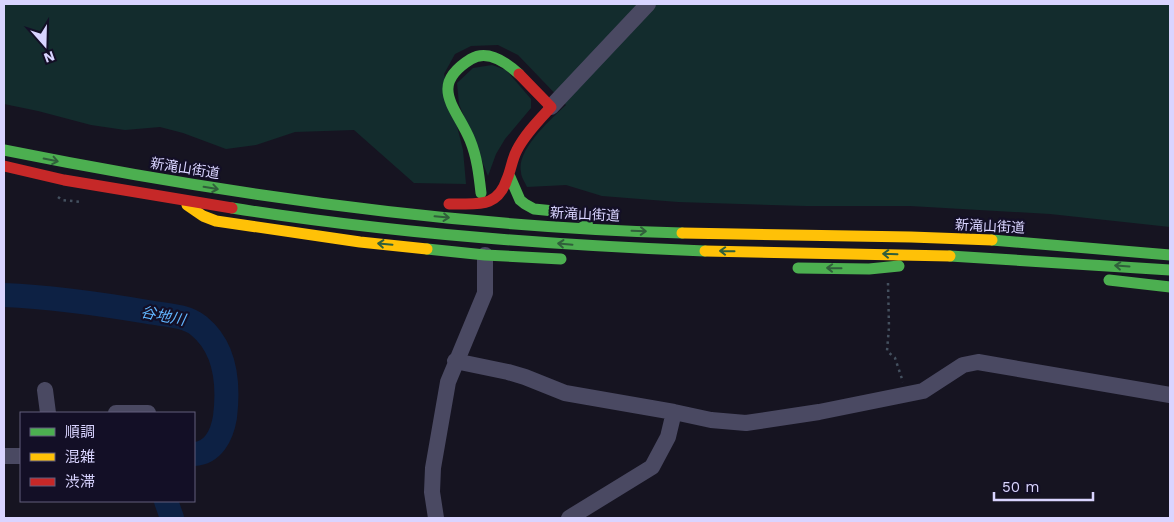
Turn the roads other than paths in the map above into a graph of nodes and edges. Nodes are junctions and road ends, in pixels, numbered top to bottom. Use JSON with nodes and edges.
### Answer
{"nodes":[{"id":1,"x":648,"y":4,"type":"edge"},
{"id":2,"x":551,"y":107,"type":"junction"},
{"id":3,"x":4,"y":150,"type":"edge"},
{"id":4,"x":4,"y":166,"type":"edge"},
{"id":5,"x":510,"y":177,"type":"junction"},
{"id":6,"x":130,"y":191,"type":"junction"},
{"id":7,"x":68,"y":192,"type":"dead end"},
{"id":8,"x":481,"y":194,"type":"dead end"},
{"id":9,"x":176,"y":198,"type":"junction"},
{"id":10,"x":368,"y":210,"type":"junction"},
{"id":11,"x":607,"y":230,"type":"junction"},
{"id":12,"x":485,"y":251,"type":"junction"},
{"id":13,"x":1170,"y":255,"type":"edge"},
{"id":14,"x":970,"y":256,"type":"junction"},
{"id":15,"x":1013,"y":259,"type":"junction"},
{"id":16,"x":570,"y":260,"type":"dead end"},
{"id":17,"x":784,"y":268,"type":"dead end"},
{"id":18,"x":1170,"y":270,"type":"edge"},
{"id":19,"x":1044,"y":274,"type":"dead end"},
{"id":20,"x":1101,"y":280,"type":"dead end"},
{"id":21,"x":1170,"y":287,"type":"edge"},
{"id":22,"x":455,"y":361,"type":"junction"},
{"id":23,"x":45,"y":390,"type":"dead end"},
{"id":24,"x":1170,"y":395,"type":"edge"},
{"id":25,"x":48,"y":412,"type":"edge"},
{"id":26,"x":674,"y":412,"type":"junction"},
{"id":27,"x":4,"y":456,"type":"edge"},
{"id":28,"x":20,"y":456,"type":"edge"},
{"id":29,"x":436,"y":518,"type":"edge"},
{"id":30,"x":569,"y":518,"type":"edge"}],
"edges":[{"from":1,"to":2,"type":"street"},
{"from":2,"to":5,"type":"main road"},
{"from":2,"to":8,"type":"main road"},
{"from":3,"to":10,"type":"main road","name":"新滝山街道","one_way":true},
{"from":4,"to":6,"type":"main road"},
{"from":5,"to":10,"type":"main road"},
{"from":5,"to":11,"type":"main road"},
{"from":6,"to":7,"type":"main road"},
{"from":6,"to":9,"type":"main road"},
{"from":12,"to":9,"type":"main road","one_way":true},
{"from":14,"to":9,"type":"main road","one_way":true},
{"from":10,"to":11,"type":"main road","name":"新滝山街道","one_way":true},
{"from":11,"to":13,"type":"main road","name":"新滝山街道","one_way":true},
{"from":12,"to":16,"type":"main road"},
{"from":12,"to":22,"type":"street"},
{"from":14,"to":15,"type":"main road"},
{"from":14,"to":17,"type":"main road","one_way":true},
{"from":18,"to":15,"type":"main road","one_way":true},
{"from":15,"to":19,"type":"main road"},
{"from":20,"to":21,"type":"main road"},
{"from":22,"to":26,"type":"street"},
{"from":22,"to":29,"type":"street"},
{"from":23,"to":25,"type":"street"},
{"from":24,"to":26,"type":"street"},
{"from":26,"to":30,"type":"street"},
{"from":27,"to":28,"type":"street"}]}
